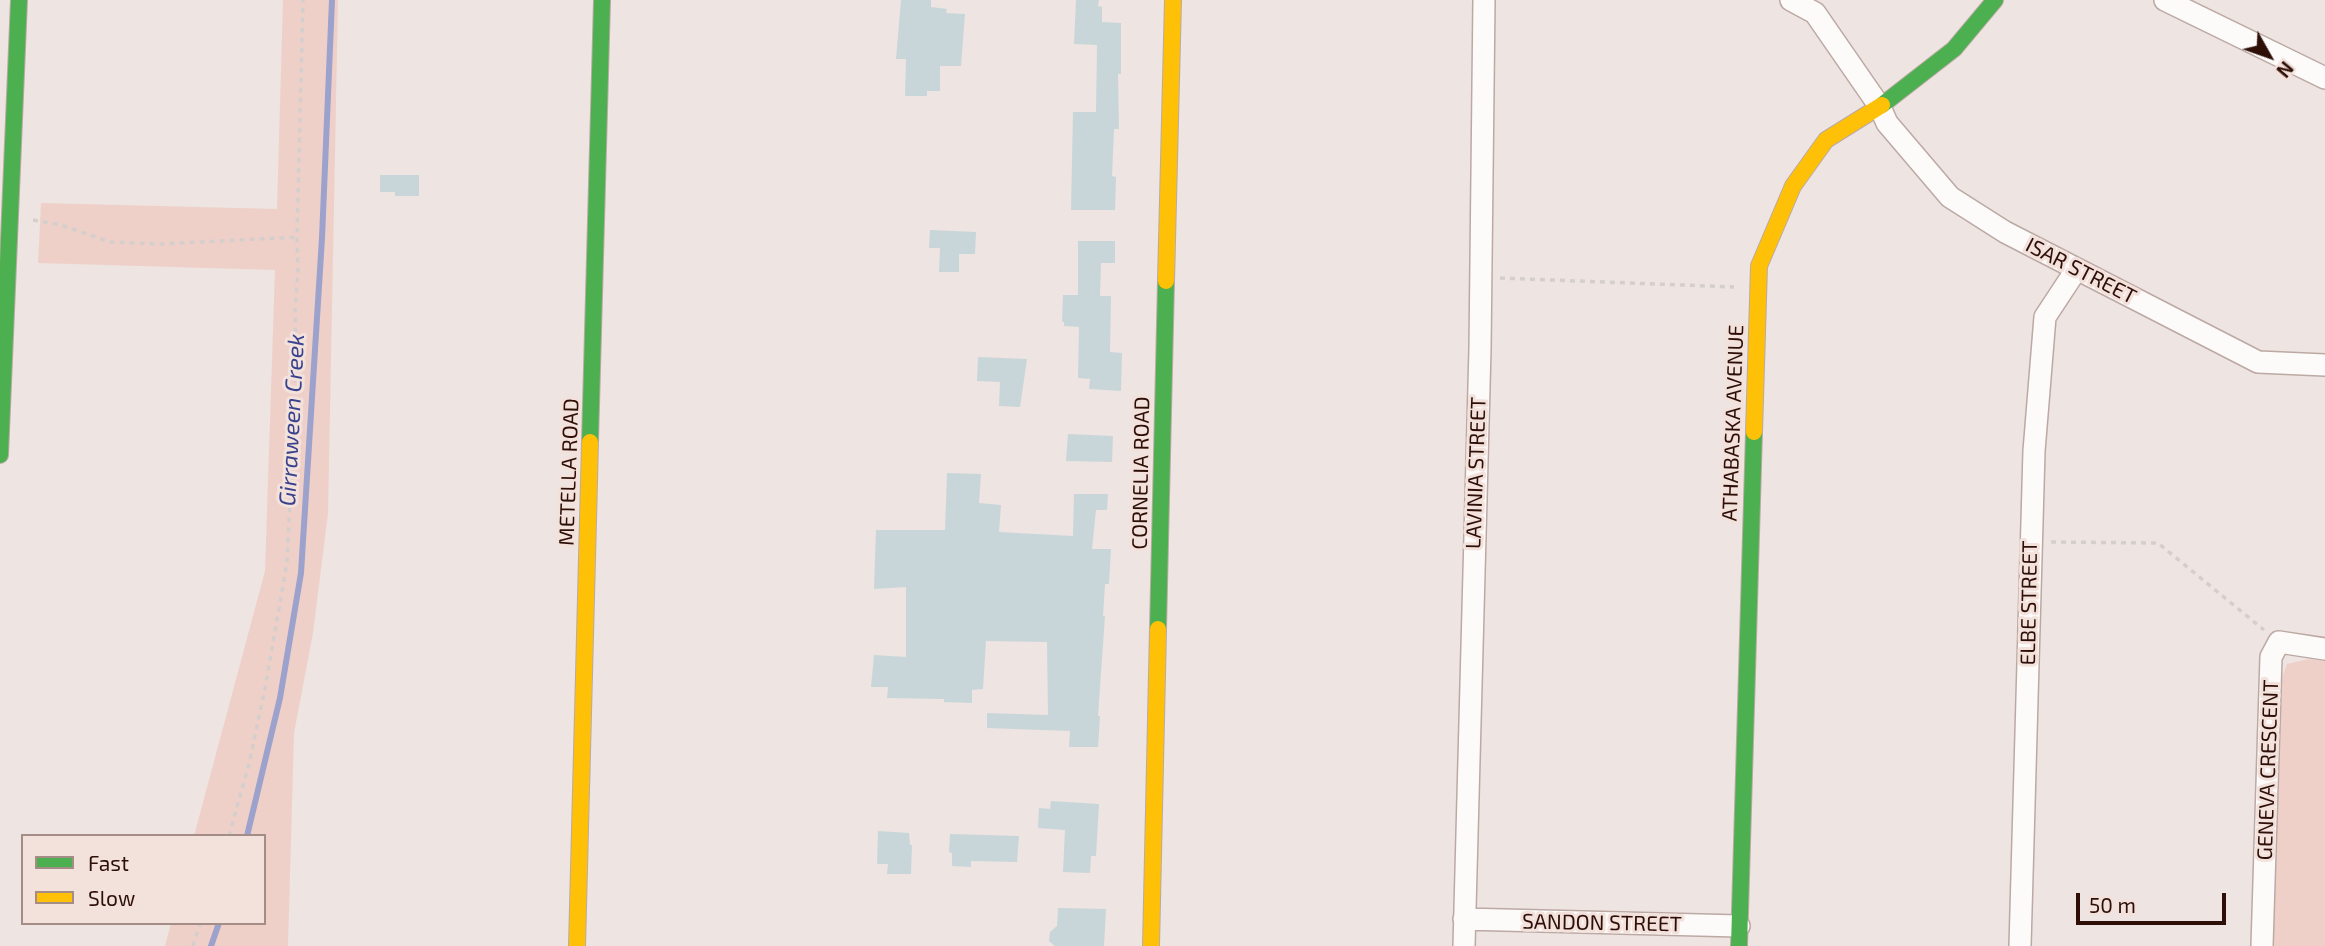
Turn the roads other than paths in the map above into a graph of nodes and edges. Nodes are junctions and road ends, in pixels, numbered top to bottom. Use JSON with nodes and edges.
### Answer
{"nodes":[{"id":1,"x":19,"y":0,"type":"edge"},
{"id":2,"x":602,"y":0,"type":"edge"},
{"id":3,"x":1173,"y":0,"type":"edge"},
{"id":4,"x":1484,"y":0,"type":"edge"},
{"id":5,"x":1791,"y":0,"type":"edge"},
{"id":6,"x":1995,"y":0,"type":"edge"},
{"id":7,"x":2165,"y":0,"type":"edge"},
{"id":8,"x":2325,"y":78,"type":"edge"},
{"id":9,"x":1880,"y":107,"type":"junction"},
{"id":10,"x":2076,"y":270,"type":"junction"},
{"id":11,"x":2325,"y":365,"type":"edge"},
{"id":12,"x":0,"y":455,"type":"edge"},
{"id":13,"x":2325,"y":649,"type":"edge"},
{"id":14,"x":1464,"y":919,"type":"junction"},
{"id":15,"x":1739,"y":936,"type":"edge"},
{"id":16,"x":577,"y":946,"type":"edge"},
{"id":17,"x":1151,"y":946,"type":"edge"},
{"id":18,"x":1464,"y":946,"type":"edge"},
{"id":19,"x":2020,"y":946,"type":"edge"},
{"id":20,"x":2262,"y":946,"type":"edge"}],
"edges":[{"from":1,"to":12,"type":"street"},
{"from":2,"to":16,"type":"street","name":"METELLA ROAD"},
{"from":3,"to":17,"type":"street","name":"CORNELIA ROAD"},
{"from":4,"to":14,"type":"street","name":"LAVINIA STREET"},
{"from":5,"to":9,"type":"street","name":"ISAR STREET"},
{"from":6,"to":9,"type":"street","name":"ATHABASKA AVENUE"},
{"from":7,"to":8,"type":"street"},
{"from":9,"to":10,"type":"street","name":"ISAR STREET"},
{"from":9,"to":15,"type":"street","name":"ATHABASKA AVENUE"},
{"from":10,"to":11,"type":"street","name":"ISAR STREET"},
{"from":10,"to":19,"type":"street","name":"ELBE STREET"},
{"from":13,"to":20,"type":"street","name":"GENEVA CRESCENT"},
{"from":14,"to":15,"type":"street","name":"SANDON STREET"},
{"from":14,"to":18,"type":"street","name":"LAVINIA STREET"}]}
